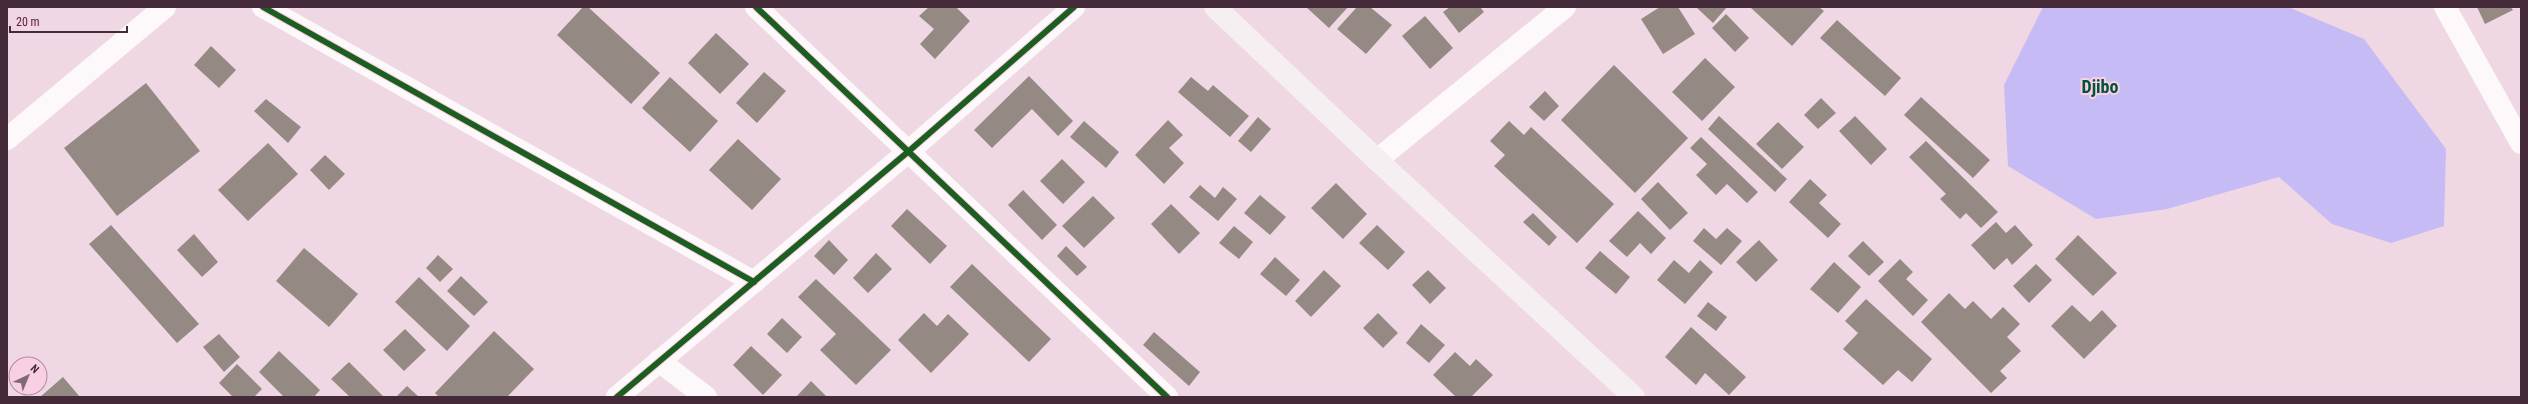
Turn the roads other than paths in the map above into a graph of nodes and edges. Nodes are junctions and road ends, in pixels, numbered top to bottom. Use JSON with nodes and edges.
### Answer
{"nodes":[{"id":1,"x":164,"y":7,"type":"edge"},
{"id":2,"x":263,"y":7,"type":"edge"},
{"id":3,"x":756,"y":7,"type":"edge"},
{"id":4,"x":1074,"y":7,"type":"edge"},
{"id":5,"x":1215,"y":7,"type":"edge"},
{"id":6,"x":1565,"y":7,"type":"edge"},
{"id":7,"x":2446,"y":7,"type":"edge"},
{"id":8,"x":7,"y":139,"type":"edge"},
{"id":9,"x":2521,"y":143,"type":"edge"},
{"id":10,"x":909,"y":151,"type":"junction"},
{"id":11,"x":1377,"y":160,"type":"junction"},
{"id":12,"x":754,"y":282,"type":"junction"},
{"id":13,"x":659,"y":362,"type":"junction"},
{"id":14,"x":617,"y":397,"type":"edge"},
{"id":15,"x":706,"y":397,"type":"edge"},
{"id":16,"x":1167,"y":397,"type":"edge"},
{"id":17,"x":1634,"y":397,"type":"edge"}],
"edges":[{"from":1,"to":8,"type":"street"},
{"from":2,"to":12,"type":"street"},
{"from":3,"to":10,"type":"street"},
{"from":4,"to":10,"type":"street"},
{"from":5,"to":11,"type":"main road"},
{"from":6,"to":11,"type":"street"},
{"from":7,"to":9,"type":"street"},
{"from":10,"to":12,"type":"street"},
{"from":10,"to":16,"type":"street"},
{"from":11,"to":17,"type":"main road"},
{"from":12,"to":13,"type":"street"},
{"from":13,"to":14,"type":"street"},
{"from":13,"to":15,"type":"street"}]}
